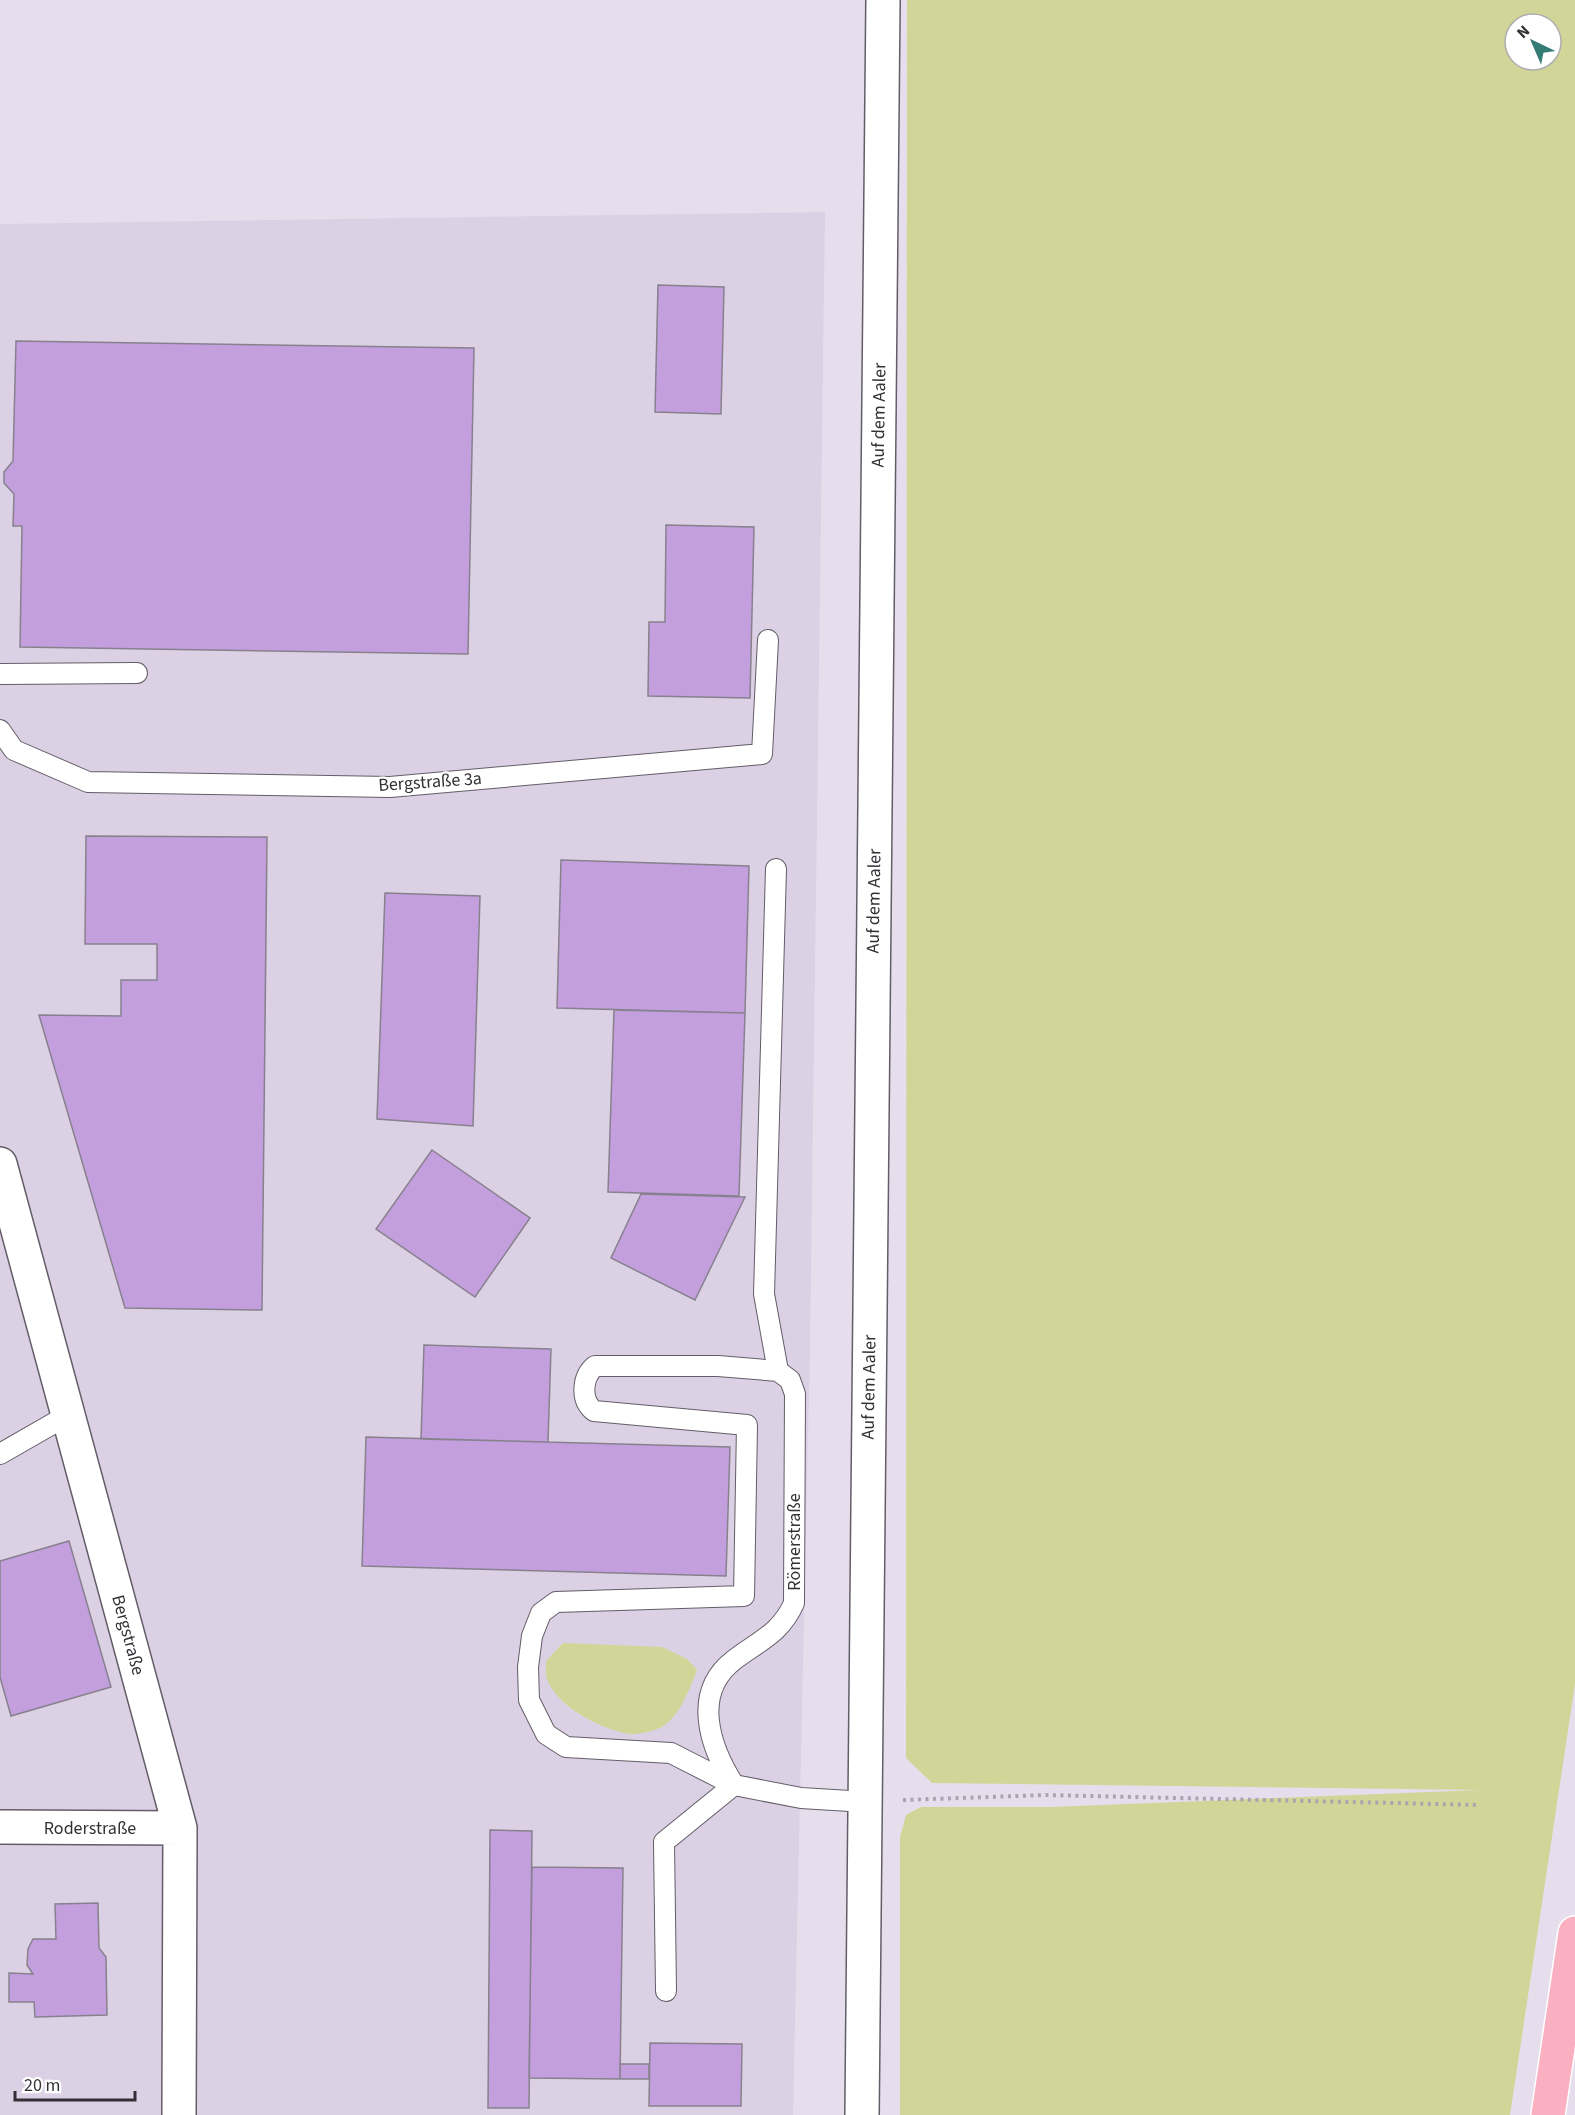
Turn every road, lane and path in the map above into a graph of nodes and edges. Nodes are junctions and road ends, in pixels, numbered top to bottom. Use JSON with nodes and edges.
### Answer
{"nodes":[{"id":1,"x":883,"y":0,"type":"edge"},
{"id":2,"x":768,"y":640,"type":"dead end"},
{"id":3,"x":137,"y":673,"type":"dead end"},
{"id":4,"x":0,"y":674,"type":"edge"},
{"id":5,"x":0,"y":730,"type":"edge"},
{"id":6,"x":776,"y":869,"type":"dead end"},
{"id":7,"x":0,"y":1164,"type":"edge"},
{"id":8,"x":778,"y":1371,"type":"junction"},
{"id":9,"x":68,"y":1415,"type":"junction"},
{"id":10,"x":0,"y":1454,"type":"edge"},
{"id":11,"x":734,"y":1785,"type":"junction"},
{"id":12,"x":866,"y":1802,"type":"junction"},
{"id":13,"x":1479,"y":1805,"type":"dead end"},
{"id":14,"x":0,"y":1827,"type":"edge"},
{"id":15,"x":180,"y":1828,"type":"junction"},
{"id":16,"x":1575,"y":1933,"type":"edge"},
{"id":17,"x":666,"y":1991,"type":"dead end"},
{"id":18,"x":178,"y":2115,"type":"edge"},
{"id":19,"x":862,"y":2115,"type":"edge"},
{"id":20,"x":1548,"y":2115,"type":"edge"}],
"edges":[{"from":1,"to":12,"type":"street","name":"Auf dem Aaler"},
{"from":2,"to":5,"type":"lane","name":"Bergstraße 3a"},
{"from":3,"to":4,"type":"lane"},
{"from":6,"to":8,"type":"lane"},
{"from":7,"to":9,"type":"street","name":"Bergstraße"},
{"from":8,"to":11,"type":"lane","name":"Römerstraße"},
{"from":8,"to":11,"type":"lane"},
{"from":9,"to":10,"type":"lane"},
{"from":9,"to":15,"type":"street","name":"Bergstraße"},
{"from":11,"to":12,"type":"lane"},
{"from":11,"to":17,"type":"lane"},
{"from":12,"to":13,"type":"path"},
{"from":12,"to":19,"type":"street","name":"Auf dem Aaler"},
{"from":14,"to":15,"type":"street","name":"Roderstraße"},
{"from":15,"to":18,"type":"street","name":"Bergstraße"},
{"from":16,"to":20,"type":"highway"}]}
